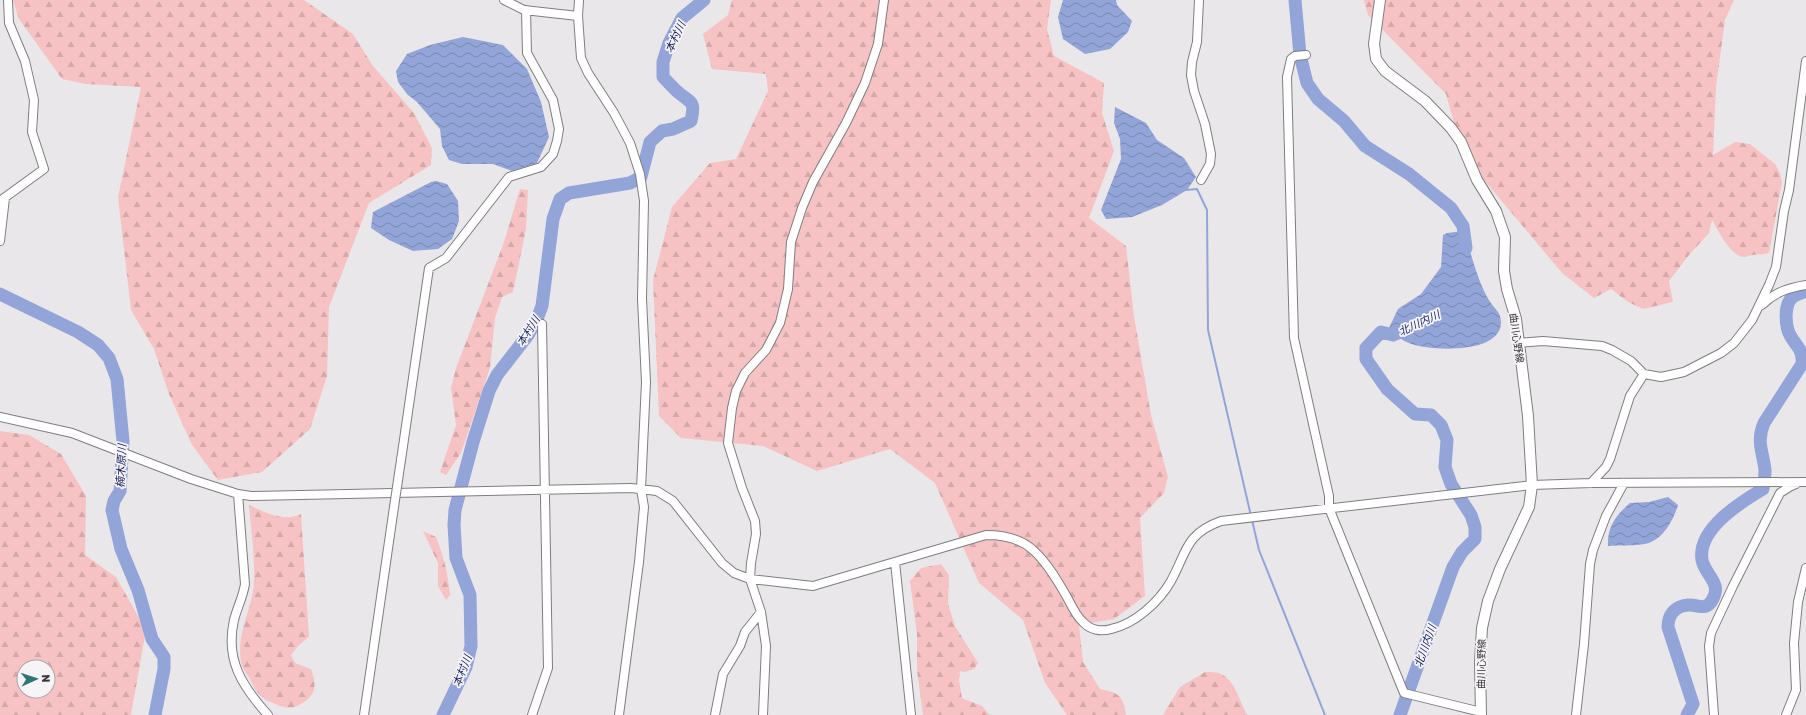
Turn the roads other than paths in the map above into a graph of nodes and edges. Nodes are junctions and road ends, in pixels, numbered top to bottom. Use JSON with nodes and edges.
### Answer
{"nodes":[{"id":1,"x":8,"y":0,"type":"edge"},
{"id":2,"x":504,"y":0,"type":"edge"},
{"id":3,"x":579,"y":0,"type":"edge"},
{"id":4,"x":884,"y":0,"type":"edge"},
{"id":5,"x":1199,"y":0,"type":"edge"},
{"id":6,"x":1380,"y":0,"type":"edge"},
{"id":7,"x":526,"y":10,"type":"junction"},
{"id":8,"x":578,"y":16,"type":"junction"},
{"id":9,"x":1306,"y":55,"type":"dead end"},
{"id":10,"x":1806,"y":62,"type":"edge"},
{"id":11,"x":1201,"y":180,"type":"dead end"},
{"id":12,"x":3,"y":199,"type":"edge"},
{"id":13,"x":0,"y":241,"type":"edge"},
{"id":14,"x":1806,"y":285,"type":"edge"},
{"id":15,"x":1757,"y":310,"type":"junction"},
{"id":16,"x":542,"y":324,"type":"dead end"},
{"id":17,"x":1518,"y":343,"type":"junction"},
{"id":18,"x":1644,"y":374,"type":"junction"},
{"id":19,"x":0,"y":417,"type":"edge"},
{"id":20,"x":1805,"y":481,"type":"edge"},
{"id":21,"x":1591,"y":483,"type":"junction"},
{"id":22,"x":1624,"y":483,"type":"junction"},
{"id":23,"x":1532,"y":485,"type":"junction"},
{"id":24,"x":641,"y":489,"type":"junction"},
{"id":25,"x":544,"y":490,"type":"junction"},
{"id":26,"x":238,"y":494,"type":"junction"},
{"id":27,"x":1329,"y":508,"type":"junction"},
{"id":28,"x":896,"y":562,"type":"junction"},
{"id":29,"x":1806,"y":568,"type":"edge"},
{"id":30,"x":750,"y":579,"type":"junction"},
{"id":31,"x":1802,"y":607,"type":"edge"},
{"id":32,"x":760,"y":612,"type":"junction"},
{"id":33,"x":1481,"y":714,"type":"edge"},
{"id":34,"x":268,"y":715,"type":"edge"},
{"id":35,"x":364,"y":715,"type":"edge"},
{"id":36,"x":532,"y":715,"type":"edge"},
{"id":37,"x":619,"y":715,"type":"edge"},
{"id":38,"x":715,"y":715,"type":"edge"},
{"id":39,"x":763,"y":715,"type":"edge"},
{"id":40,"x":911,"y":715,"type":"edge"},
{"id":41,"x":1576,"y":715,"type":"edge"},
{"id":42,"x":1714,"y":715,"type":"edge"},
{"id":43,"x":1786,"y":715,"type":"edge"}],
"edges":[{"from":1,"to":12,"type":"street"},
{"from":2,"to":7,"type":"street"},
{"from":3,"to":8,"type":"street"},
{"from":4,"to":30,"type":"street"},
{"from":5,"to":11,"type":"street"},
{"from":6,"to":17,"type":"main road","name":"曲川心野線"},
{"from":7,"to":8,"type":"street"},
{"from":7,"to":35,"type":"street","bridge":true},
{"from":8,"to":24,"type":"street"},
{"from":9,"to":27,"type":"street"},
{"from":10,"to":15,"type":"street"},
{"from":12,"to":13,"type":"street"},
{"from":14,"to":15,"type":"street"},
{"from":15,"to":18,"type":"street"},
{"from":16,"to":25,"type":"street"},
{"from":17,"to":18,"type":"street"},
{"from":17,"to":23,"type":"main road","name":"曲川心野線"},
{"from":18,"to":21,"type":"street"},
{"from":19,"to":26,"type":"street"},
{"from":20,"to":22,"type":"street"},
{"from":20,"to":42,"type":"street"},
{"from":21,"to":22,"type":"street"},
{"from":21,"to":23,"type":"street"},
{"from":22,"to":41,"type":"street"},
{"from":23,"to":27,"type":"street"},
{"from":23,"to":33,"type":"main road","name":"曲川心野線"},
{"from":24,"to":25,"type":"street"},
{"from":24,"to":30,"type":"street"},
{"from":24,"to":37,"type":"street"},
{"from":25,"to":26,"type":"street"},
{"from":25,"to":36,"type":"street"},
{"from":26,"to":34,"type":"street"},
{"from":27,"to":28,"type":"street"},
{"from":27,"to":33,"type":"street"},
{"from":28,"to":30,"type":"street"},
{"from":28,"to":40,"type":"street"},
{"from":29,"to":31,"type":"street"},
{"from":30,"to":32,"type":"street"},
{"from":31,"to":43,"type":"street"},
{"from":32,"to":38,"type":"street"},
{"from":32,"to":39,"type":"street"}]}
